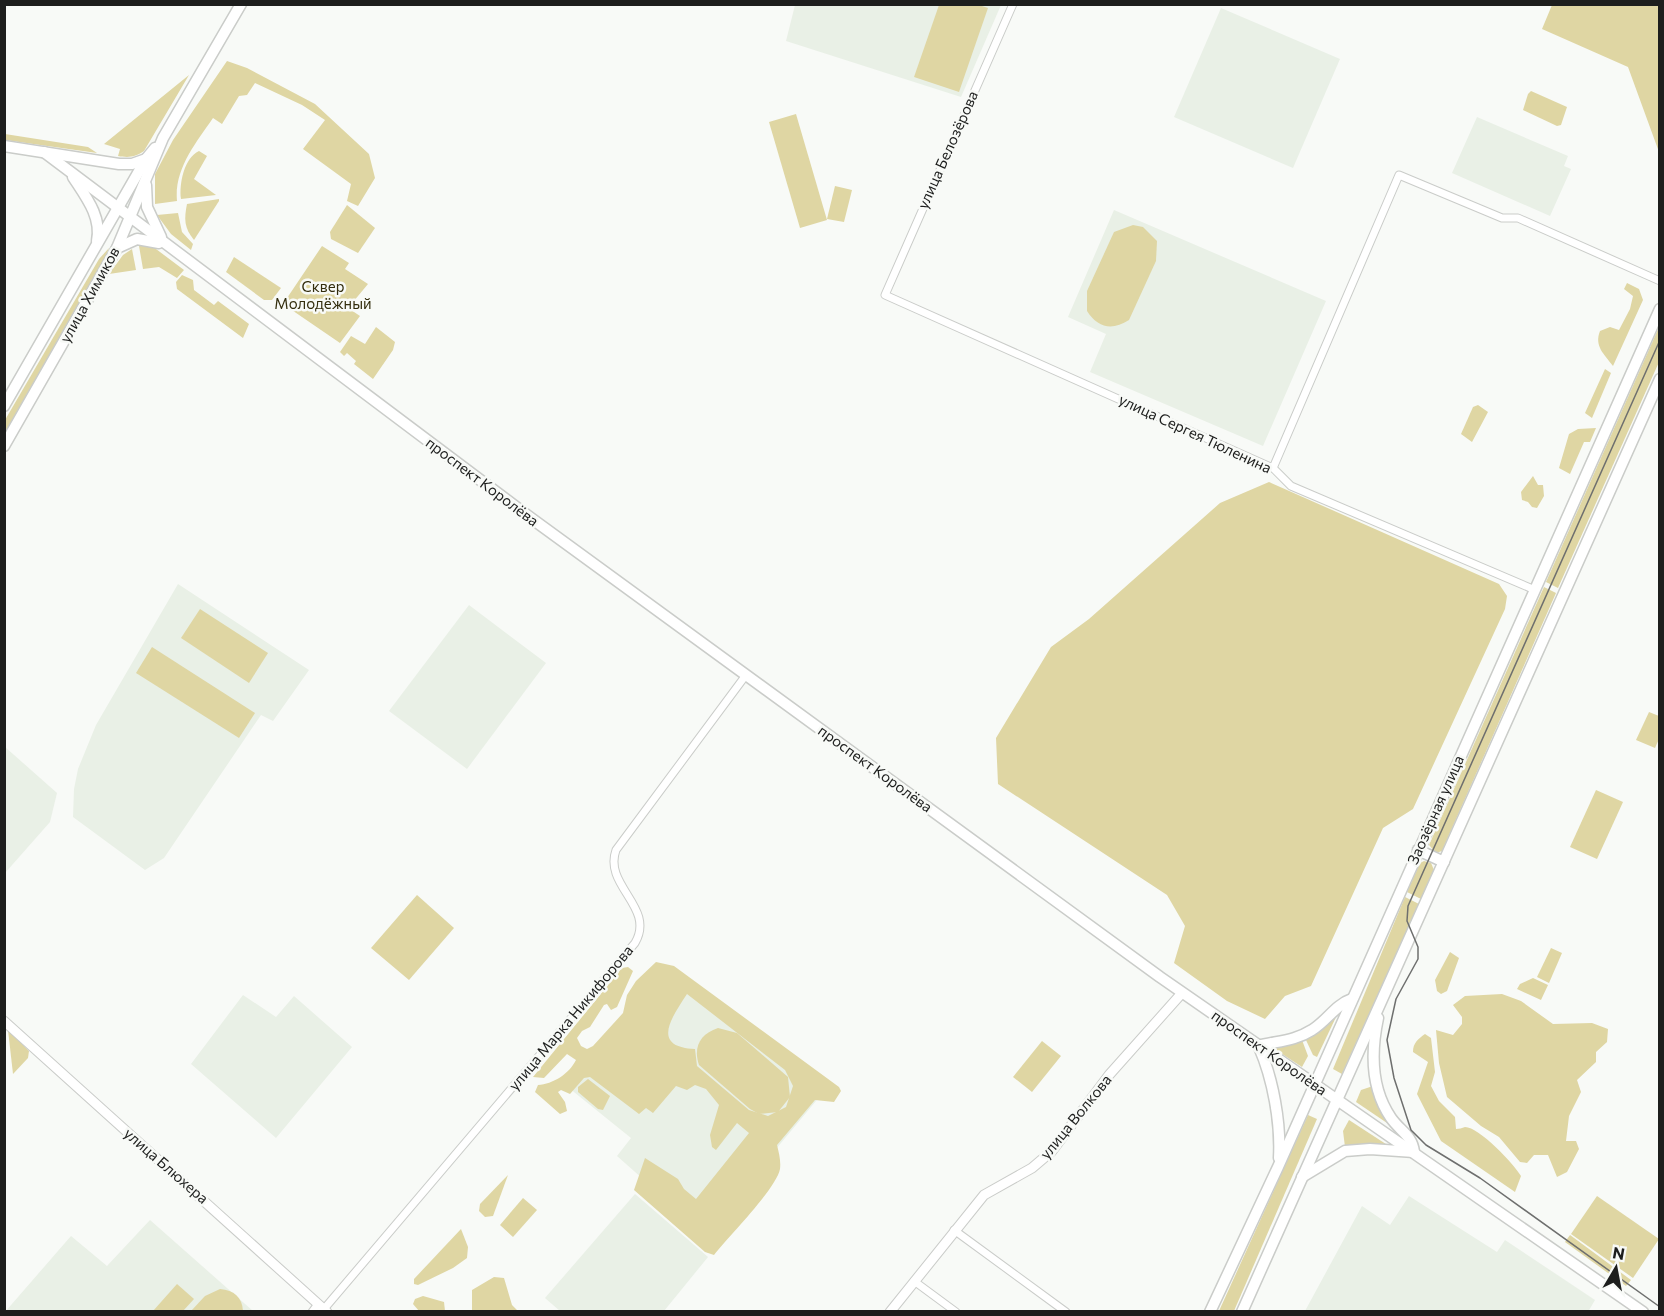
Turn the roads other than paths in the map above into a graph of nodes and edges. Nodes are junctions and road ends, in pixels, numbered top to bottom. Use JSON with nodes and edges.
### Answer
{"nodes":[{"id":1,"x":241,"y":4,"type":"edge"},
{"id":2,"x":1013,"y":4,"type":"edge"},
{"id":3,"x":163,"y":138,"type":"junction"},
{"id":4,"x":4,"y":146,"type":"edge"},
{"id":5,"x":44,"y":152,"type":"junction"},
{"id":6,"x":146,"y":159,"type":"junction"},
{"id":7,"x":70,"y":171,"type":"junction"},
{"id":8,"x":148,"y":175,"type":"junction"},
{"id":9,"x":119,"y":208,"type":"junction"},
{"id":10,"x":131,"y":218,"type":"junction"},
{"id":11,"x":168,"y":246,"type":"junction"},
{"id":12,"x":95,"y":248,"type":"junction"},
{"id":13,"x":117,"y":248,"type":"junction"},
{"id":14,"x":1659,"y":282,"type":"edge"},
{"id":15,"x":885,"y":295,"type":"joint"},
{"id":16,"x":1659,"y":309,"type":"edge"},
{"id":17,"x":1659,"y":379,"type":"edge"},
{"id":18,"x":4,"y":406,"type":"edge"},
{"id":19,"x":4,"y":446,"type":"edge"},
{"id":20,"x":1273,"y":468,"type":"junction"},
{"id":21,"x":1535,"y":590,"type":"junction"},
{"id":22,"x":746,"y":675,"type":"junction"},
{"id":23,"x":1418,"y":850,"type":"junction"},
{"id":24,"x":1444,"y":862,"type":"junction"},
{"id":25,"x":1182,"y":993,"type":"junction"},
{"id":26,"x":1352,"y":999,"type":"junction"},
{"id":27,"x":1380,"y":1003,"type":"junction"},
{"id":28,"x":4,"y":1022,"type":"edge"},
{"id":29,"x":1258,"y":1046,"type":"junction"},
{"id":30,"x":1314,"y":1084,"type":"junction"},
{"id":31,"x":1336,"y":1100,"type":"junction"},
{"id":32,"x":1414,"y":1152,"type":"junction"},
{"id":33,"x":1278,"y":1167,"type":"junction"},
{"id":34,"x":1301,"y":1178,"type":"junction"},
{"id":35,"x":954,"y":1230,"type":"junction"},
{"id":36,"x":914,"y":1281,"type":"junction"},
{"id":37,"x":320,"y":1309,"type":"edge"},
{"id":38,"x":890,"y":1311,"type":"edge"},
{"id":39,"x":956,"y":1311,"type":"edge"},
{"id":40,"x":1066,"y":1311,"type":"edge"},
{"id":41,"x":1210,"y":1311,"type":"edge"},
{"id":42,"x":1242,"y":1311,"type":"edge"},
{"id":43,"x":1643,"y":1311,"type":"edge"}],
"edges":[{"from":1,"to":3,"type":"main road","name":"улица Химиков"},
{"from":2,"to":15,"type":"street","name":"улица Белозёрова"},
{"from":3,"to":6,"type":"main road","name":"улица Химиков"},
{"from":3,"to":8,"type":"main road","name":"улица Химиков"},
{"from":4,"to":5,"type":"main road"},
{"from":5,"to":6,"type":"main road"},
{"from":5,"to":7,"type":"main road","name":"проспект Королёва"},
{"from":6,"to":9,"type":"main road","name":"улица Химиков"},
{"from":7,"to":9,"type":"main road","name":"проспект Королёва"},
{"from":7,"to":12,"type":"main road"},
{"from":8,"to":10,"type":"main road","name":"улица Химиков"},
{"from":8,"to":11,"type":"main road"},
{"from":9,"to":10,"type":"main road","name":"проспект Королёва"},
{"from":9,"to":12,"type":"main road","name":"улица Химиков"},
{"from":10,"to":11,"type":"main road","name":"проспект Королёва"},
{"from":10,"to":13,"type":"main road","name":"улица Химиков"},
{"from":11,"to":13,"type":"main road"},
{"from":11,"to":22,"type":"main road","name":"проспект Королёва"},
{"from":12,"to":18,"type":"main road","name":"улица Химиков"},
{"from":13,"to":19,"type":"main road","name":"улица Химиков"},
{"from":14,"to":20,"type":"street"},
{"from":15,"to":20,"type":"street","name":"улица Сергея Тюленина"},
{"from":16,"to":21,"type":"main road","name":"Заозёрная улица"},
{"from":17,"to":24,"type":"main road","name":"Заозёрная улица"},
{"from":20,"to":21,"type":"street","name":"улица Сергея Тюленина"},
{"from":21,"to":23,"type":"main road","name":"Заозёрная улица"},
{"from":22,"to":25,"type":"main road","name":"проспект Королёва"},
{"from":22,"to":37,"type":"street","name":"улица Марка Никифорова"},
{"from":23,"to":24,"type":"main road"},
{"from":23,"to":26,"type":"main road","name":"Заозёрная улица"},
{"from":24,"to":27,"type":"main road","name":"Заозёрная улица"},
{"from":25,"to":29,"type":"main road","name":"проспект Королёва"},
{"from":25,"to":35,"type":"street","name":"улица Волкова"},
{"from":26,"to":29,"type":"main road"},
{"from":26,"to":30,"type":"main road","name":"Заозёрная улица"},
{"from":27,"to":31,"type":"main road","name":"Заозёрная улица"},
{"from":27,"to":32,"type":"main road"},
{"from":28,"to":37,"type":"street","name":"улица Блюхера"},
{"from":29,"to":30,"type":"main road","name":"проспект Королёва"},
{"from":29,"to":33,"type":"main road"},
{"from":30,"to":31,"type":"main road","name":"проспект Королёва"},
{"from":30,"to":33,"type":"main road","name":"Заозёрная улица"},
{"from":31,"to":32,"type":"main road","name":"проспект Королёва"},
{"from":31,"to":34,"type":"main road","name":"Заозёрная улица"},
{"from":32,"to":34,"type":"main road"},
{"from":32,"to":43,"type":"main road","name":"проспект Королёва"},
{"from":33,"to":41,"type":"main road","name":"Заозёрная улица"},
{"from":34,"to":42,"type":"main road","name":"Заозёрная улица"},
{"from":35,"to":36,"type":"street","name":"улица Волкова"},
{"from":35,"to":40,"type":"street"},
{"from":36,"to":38,"type":"street","name":"улица Волкова"},
{"from":36,"to":39,"type":"street"}]}
